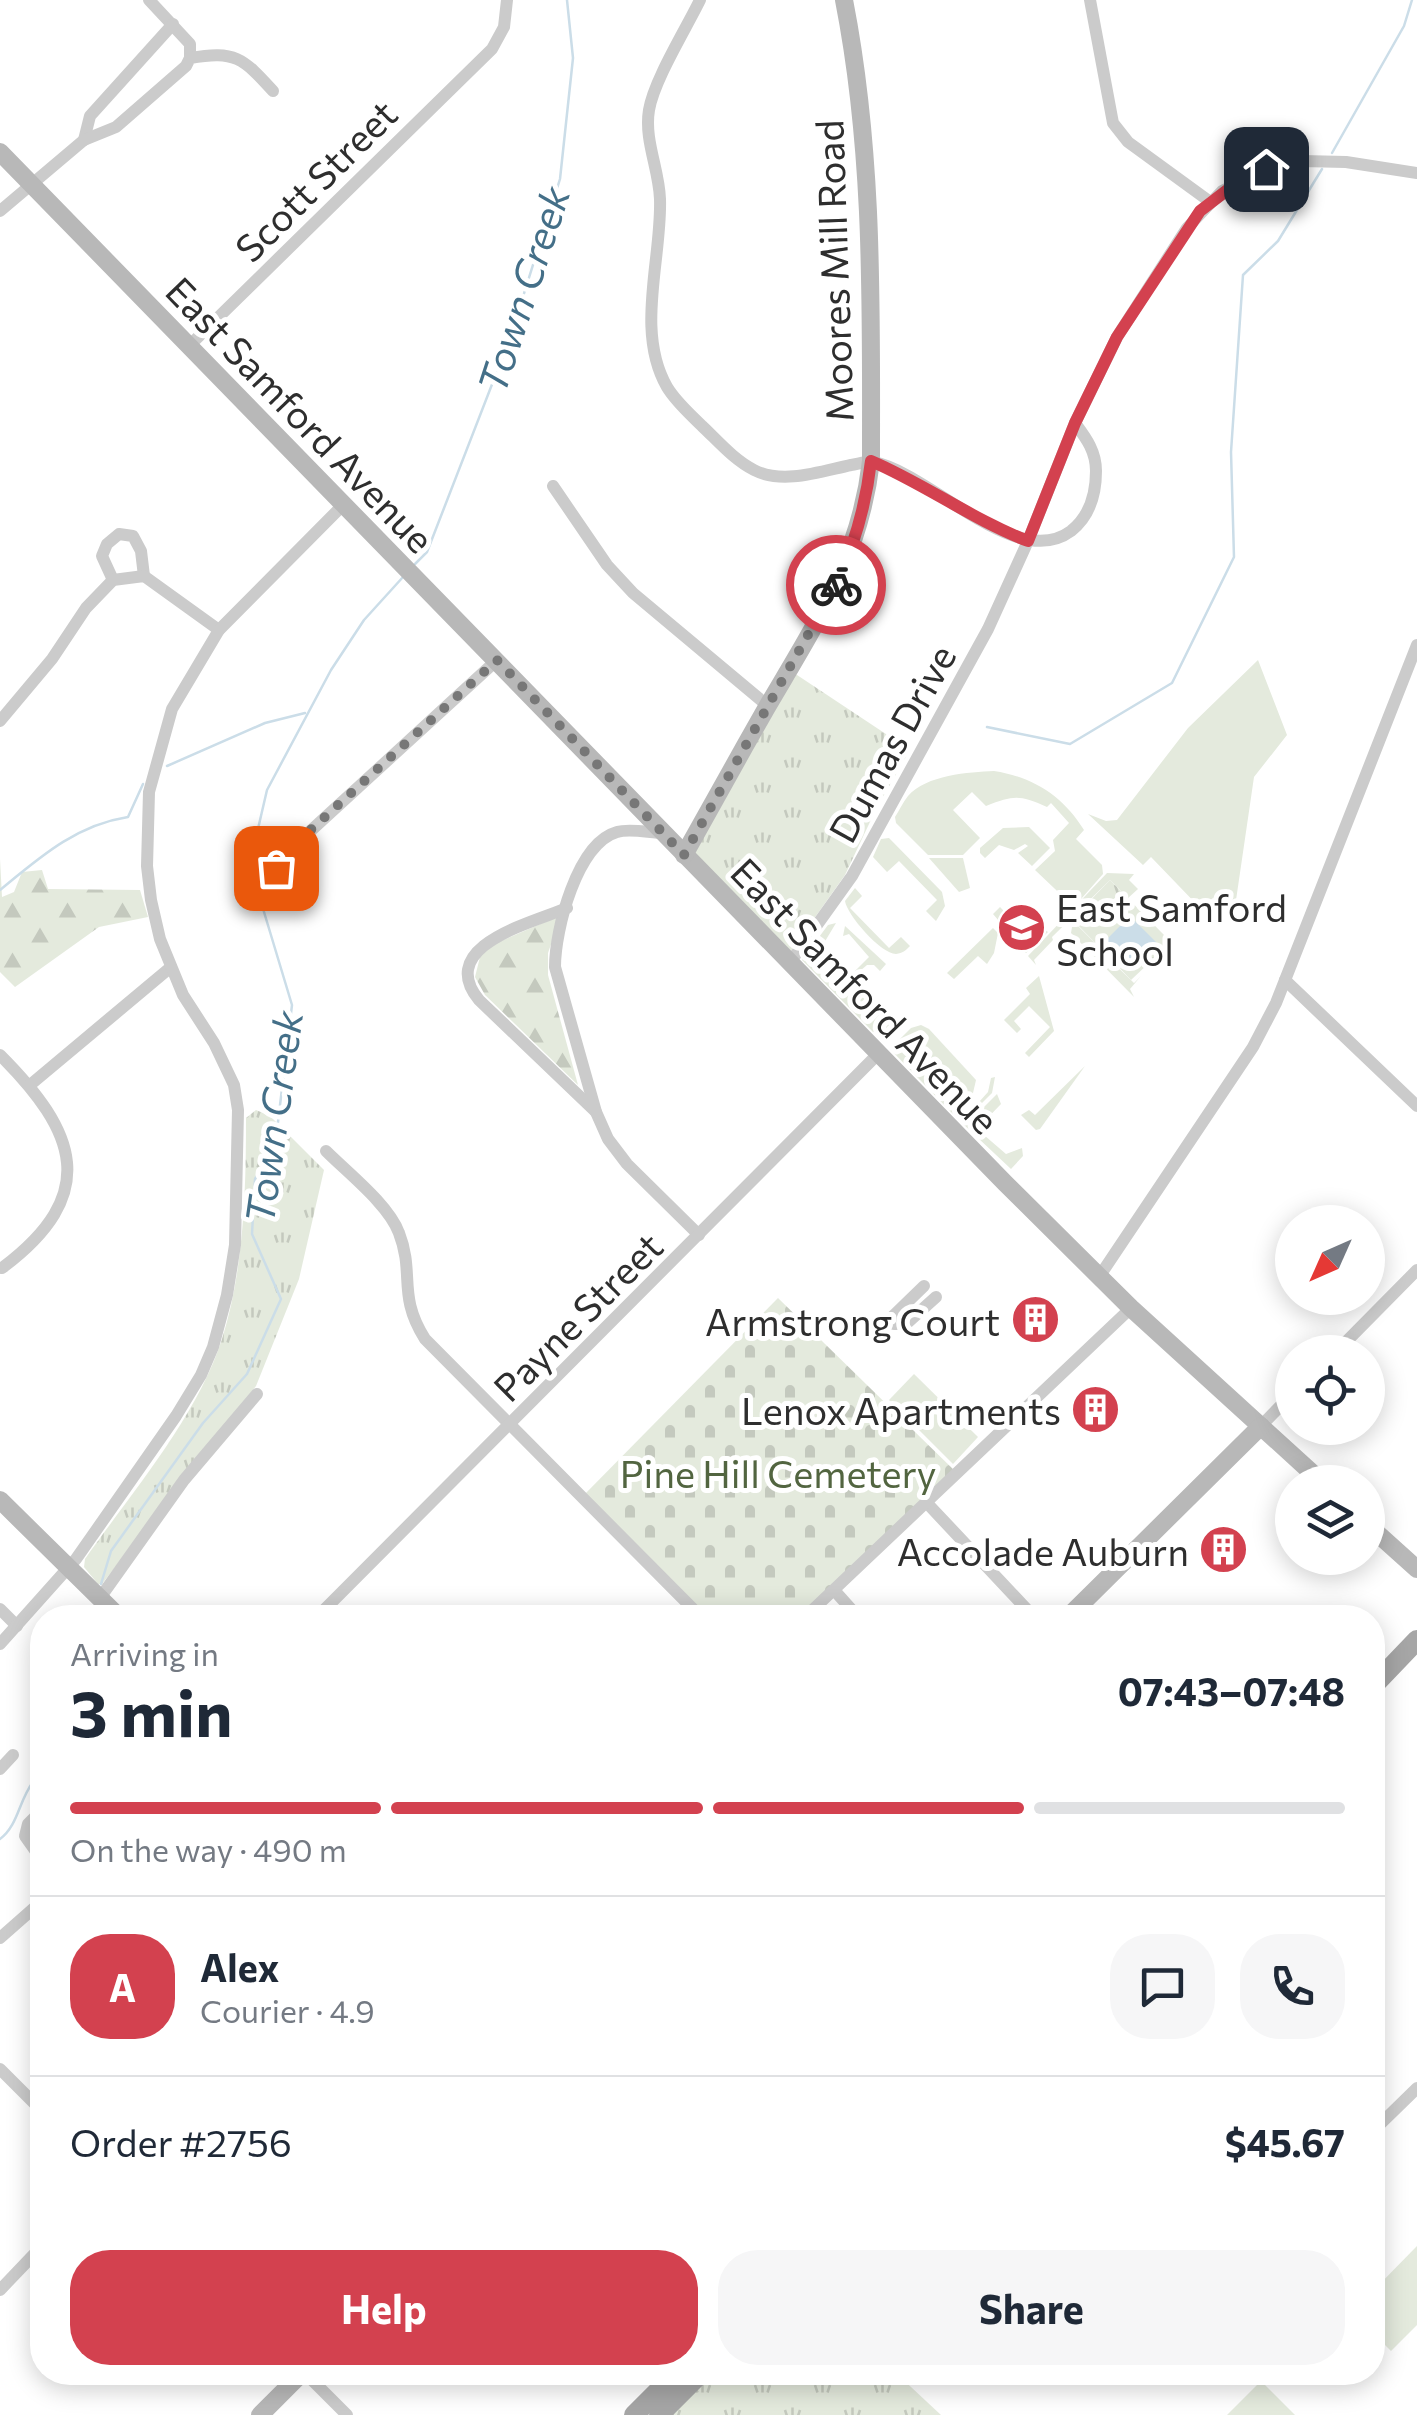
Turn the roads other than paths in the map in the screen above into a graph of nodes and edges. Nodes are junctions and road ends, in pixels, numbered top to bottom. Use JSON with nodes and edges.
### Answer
{"nodes":[{"id":1,"x":149,"y":0,"type":"edge"},
{"id":2,"x":507,"y":0,"type":"edge"},
{"id":3,"x":700,"y":0,"type":"edge"},
{"id":4,"x":844,"y":0,"type":"edge"},
{"id":5,"x":1090,"y":0,"type":"edge"},
{"id":6,"x":173,"y":24,"type":"junction"},
{"id":7,"x":190,"y":58,"type":"junction"},
{"id":8,"x":273,"y":91,"type":"dead end"},
{"id":9,"x":84,"y":140,"type":"junction"},
{"id":10,"x":0,"y":152,"type":"edge"},
{"id":11,"x":1417,"y":173,"type":"edge"},
{"id":12,"x":31,"y":184,"type":"junction"},
{"id":13,"x":1210,"y":201,"type":"junction"},
{"id":14,"x":0,"y":211,"type":"edge"},
{"id":15,"x":189,"y":346,"type":"junction"},
{"id":16,"x":1075,"y":423,"type":"junction"},
{"id":17,"x":871,"y":461,"type":"junction"},
{"id":18,"x":553,"y":486,"type":"dead end"},
{"id":19,"x":344,"y":504,"type":"junction"},
{"id":20,"x":1028,"y":541,"type":"junction"},
{"id":21,"x":144,"y":576,"type":"junction"},
{"id":22,"x":113,"y":580,"type":"junction"},
{"id":23,"x":219,"y":630,"type":"junction"},
{"id":24,"x":1417,"y":645,"type":"edge"},
{"id":25,"x":497,"y":660,"type":"junction"},
{"id":26,"x":768,"y":706,"type":"junction"},
{"id":27,"x":0,"y":722,"type":"edge"},
{"id":28,"x":664,"y":833,"type":"junction"},
{"id":29,"x":304,"y":836,"type":"dead end"},
{"id":30,"x":684,"y":855,"type":"junction"},
{"id":31,"x":567,"y":908,"type":"junction"},
{"id":32,"x":789,"y":964,"type":"junction"},
{"id":33,"x":171,"y":967,"type":"junction"},
{"id":34,"x":1285,"y":980,"type":"junction"},
{"id":35,"x":878,"y":1054,"type":"junction"},
{"id":36,"x":0,"y":1055,"type":"edge"},
{"id":37,"x":30,"y":1085,"type":"junction"},
{"id":38,"x":1417,"y":1106,"type":"edge"},
{"id":39,"x":596,"y":1112,"type":"junction"},
{"id":40,"x":326,"y":1150,"type":"dead end"},
{"id":41,"x":699,"y":1235,"type":"junction"},
{"id":42,"x":2,"y":1268,"type":"edge"},
{"id":43,"x":1417,"y":1270,"type":"edge"},
{"id":44,"x":1099,"y":1278,"type":"junction"},
{"id":45,"x":924,"y":1286,"type":"dead end"},
{"id":46,"x":936,"y":1298,"type":"dead end"},
{"id":47,"x":1131,"y":1308,"type":"junction"},
{"id":48,"x":1353,"y":1335,"type":"edge"},
{"id":49,"x":257,"y":1394,"type":"dead end"},
{"id":50,"x":1275,"y":1412,"type":"edge"},
{"id":51,"x":511,"y":1424,"type":"junction"},
{"id":52,"x":1261,"y":1426,"type":"junction"},
{"id":53,"x":1303,"y":1465,"type":"edge"},
{"id":54,"x":0,"y":1500,"type":"edge"},
{"id":55,"x":926,"y":1502,"type":"junction"},
{"id":56,"x":1385,"y":1541,"type":"edge"},
{"id":57,"x":69,"y":1569,"type":"junction"},
{"id":58,"x":1417,"y":1570,"type":"edge"},
{"id":59,"x":834,"y":1590,"type":"junction"},
{"id":60,"x":100,"y":1598,"type":"junction"},
{"id":61,"x":36,"y":1605,"type":"edge"},
{"id":62,"x":107,"y":1605,"type":"edge"},
{"id":63,"x":329,"y":1605,"type":"edge"},
{"id":64,"x":689,"y":1605,"type":"edge"},
{"id":65,"x":818,"y":1605,"type":"edge"},
{"id":66,"x":847,"y":1605,"type":"edge"},
{"id":67,"x":1024,"y":1605,"type":"edge"},
{"id":68,"x":1081,"y":1605,"type":"edge"},
{"id":69,"x":0,"y":1609,"type":"edge"},
{"id":70,"x":30,"y":1612,"type":"edge"},
{"id":71,"x":17,"y":1626,"type":"junction"},
{"id":72,"x":1417,"y":1640,"type":"edge"},
{"id":73,"x":0,"y":1644,"type":"edge"},
{"id":74,"x":1385,"y":1673,"type":"edge"},
{"id":75,"x":13,"y":1755,"type":"dead end"},
{"id":76,"x":0,"y":1769,"type":"edge"},
{"id":77,"x":30,"y":1912,"type":"edge"},
{"id":78,"x":0,"y":1938,"type":"edge"},
{"id":79,"x":0,"y":2069,"type":"edge"},
{"id":80,"x":1417,"y":2088,"type":"edge"},
{"id":81,"x":30,"y":2099,"type":"edge"},
{"id":82,"x":1386,"y":2118,"type":"edge"},
{"id":83,"x":30,"y":2259,"type":"edge"},
{"id":84,"x":0,"y":2290,"type":"edge"},
{"id":85,"x":291,"y":2385,"type":"edge"},
{"id":86,"x":317,"y":2385,"type":"edge"},
{"id":87,"x":664,"y":2385,"type":"edge"},
{"id":88,"x":689,"y":2385,"type":"edge"},
{"id":89,"x":260,"y":2415,"type":"edge"},
{"id":90,"x":347,"y":2415,"type":"edge"},
{"id":91,"x":634,"y":2415,"type":"edge"},
{"id":92,"x":659,"y":2415,"type":"edge"}],
"edges":[{"from":1,"to":6,"type":"street"},
{"from":2,"to":15,"type":"street","name":"Scott Street"},
{"from":3,"to":17,"type":"street"},
{"from":4,"to":17,"type":"street","name":"Moores Mill Road"},
{"from":5,"to":13,"type":"street"},
{"from":6,"to":7,"type":"street"},
{"from":6,"to":9,"type":"street"},
{"from":7,"to":8,"type":"street"},
{"from":7,"to":9,"type":"street"},
{"from":9,"to":12,"type":"street"},
{"from":10,"to":12,"type":"street","name":"East Samford Avenue"},
{"from":11,"to":13,"type":"street","name":"Dumas Drive"},
{"from":12,"to":14,"type":"street"},
{"from":12,"to":15,"type":"street","name":"East Samford Avenue"},
{"from":13,"to":16,"type":"street","name":"Dumas Drive"},
{"from":15,"to":19,"type":"street","name":"East Samford Avenue"},
{"from":16,"to":20,"type":"street","name":"Dumas Drive"},
{"from":16,"to":20,"type":"street"},
{"from":17,"to":20,"type":"street"},
{"from":17,"to":26,"type":"street","name":"Moores Mill Road"},
{"from":18,"to":26,"type":"street"},
{"from":19,"to":23,"type":"street"},
{"from":19,"to":25,"type":"street","name":"East Samford Avenue"},
{"from":20,"to":32,"type":"street","name":"Dumas Drive"},
{"from":21,"to":22,"type":"street"},
{"from":21,"to":22,"type":"street"},
{"from":21,"to":23,"type":"street"},
{"from":22,"to":27,"type":"street"},
{"from":23,"to":33,"type":"street"},
{"from":24,"to":34,"type":"street"},
{"from":25,"to":28,"type":"street","name":"East Samford Avenue"},
{"from":25,"to":29,"type":"street"},
{"from":26,"to":30,"type":"street","name":"Moores Mill Road"},
{"from":28,"to":30,"type":"street","name":"East Samford Avenue"},
{"from":28,"to":31,"type":"street"},
{"from":30,"to":32,"type":"street","name":"East Samford Avenue"},
{"from":31,"to":39,"type":"street"},
{"from":31,"to":39,"type":"street"},
{"from":32,"to":35,"type":"street","name":"East Samford Avenue"},
{"from":33,"to":37,"type":"street"},
{"from":33,"to":57,"type":"street"},
{"from":34,"to":38,"type":"street"},
{"from":34,"to":44,"type":"street"},
{"from":35,"to":41,"type":"street","name":"Payne Street"},
{"from":35,"to":44,"type":"street","name":"East Samford Avenue"},
{"from":36,"to":37,"type":"street"},
{"from":37,"to":42,"type":"street"},
{"from":39,"to":41,"type":"street"},
{"from":40,"to":51,"type":"street"},
{"from":41,"to":51,"type":"street","name":"Payne Street"},
{"from":43,"to":48,"type":"street"},
{"from":44,"to":47,"type":"street","name":"East Samford Avenue"},
{"from":45,"to":46,"type":"street"},
{"from":47,"to":52,"type":"street","name":"East Samford Avenue"},
{"from":47,"to":55,"type":"street"},
{"from":49,"to":60,"type":"street"},
{"from":50,"to":52,"type":"street"},
{"from":51,"to":63,"type":"street","name":"Payne Street"},
{"from":51,"to":64,"type":"street"},
{"from":52,"to":53,"type":"street","name":"East Samford Avenue"},
{"from":52,"to":68,"type":"street"},
{"from":54,"to":57,"type":"street"},
{"from":55,"to":59,"type":"street"},
{"from":55,"to":67,"type":"street"},
{"from":56,"to":58,"type":"street"},
{"from":57,"to":60,"type":"street"},
{"from":57,"to":61,"type":"street"},
{"from":59,"to":65,"type":"street"},
{"from":59,"to":66,"type":"street"},
{"from":60,"to":62,"type":"street"},
{"from":69,"to":71,"type":"street"},
{"from":70,"to":71,"type":"street"},
{"from":71,"to":73,"type":"street"},
{"from":72,"to":74,"type":"main road"},
{"from":75,"to":76,"type":"street"},
{"from":77,"to":78,"type":"street"},
{"from":79,"to":81,"type":"street"},
{"from":80,"to":82,"type":"street"},
{"from":83,"to":84,"type":"street"},
{"from":85,"to":89,"type":"street"},
{"from":86,"to":90,"type":"street"},
{"from":87,"to":91,"type":"main road"},
{"from":88,"to":92,"type":"main road"}]}
